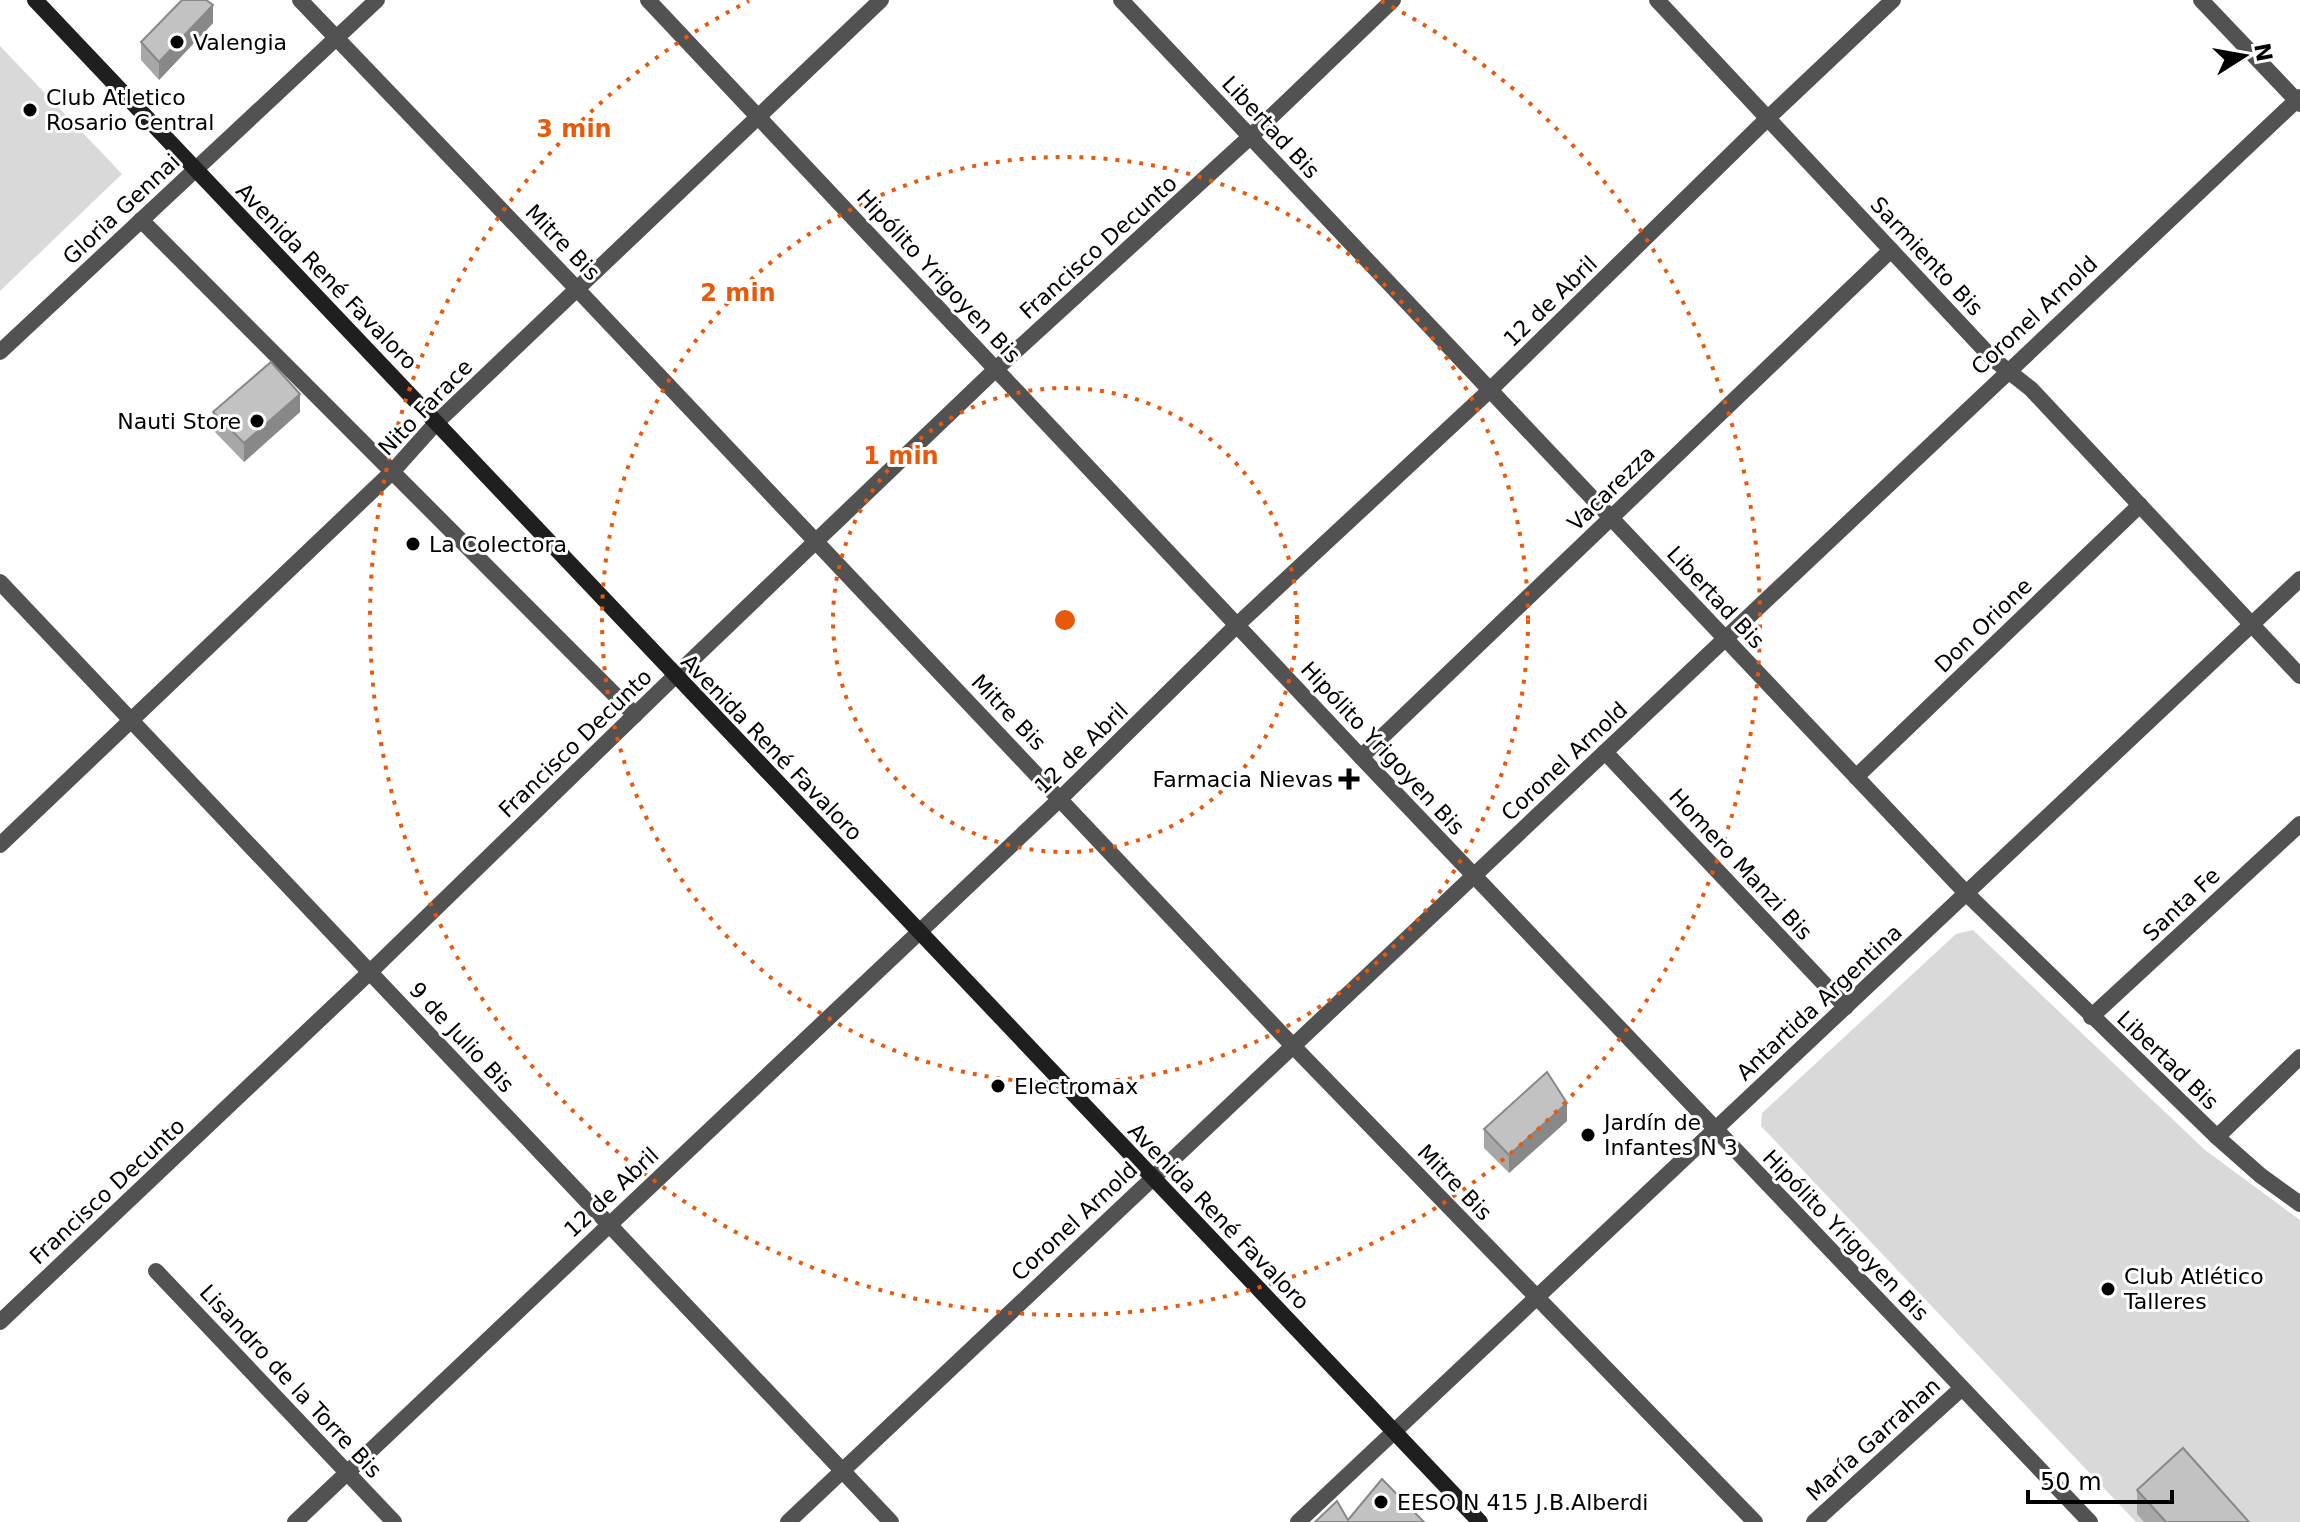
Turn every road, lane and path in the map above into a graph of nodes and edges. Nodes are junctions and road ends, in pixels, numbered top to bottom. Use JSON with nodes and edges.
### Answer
{"nodes":[{"id":1,"x":35,"y":0,"type":"edge"},
{"id":2,"x":300,"y":0,"type":"edge"},
{"id":3,"x":377,"y":0,"type":"edge"},
{"id":4,"x":648,"y":0,"type":"edge"},
{"id":5,"x":881,"y":0,"type":"edge"},
{"id":6,"x":1121,"y":0,"type":"edge"},
{"id":7,"x":1393,"y":0,"type":"edge"},
{"id":8,"x":1657,"y":0,"type":"edge"},
{"id":9,"x":1893,"y":0,"type":"edge"},
{"id":10,"x":2201,"y":0,"type":"edge"},
{"id":11,"x":336,"y":39,"type":"junction"},
{"id":12,"x":2299,"y":101,"type":"edge"},
{"id":13,"x":757,"y":116,"type":"junction"},
{"id":14,"x":1768,"y":118,"type":"junction"},
{"id":15,"x":1250,"y":137,"type":"junction"},
{"id":16,"x":195,"y":169,"type":"junction"},
{"id":17,"x":141,"y":220,"type":"junction"},
{"id":18,"x":1891,"y":250,"type":"junction"},
{"id":19,"x":577,"y":289,"type":"junction"},
{"id":20,"x":0,"y":352,"type":"edge"},
{"id":21,"x":996,"y":369,"type":"junction"},
{"id":22,"x":2008,"y":370,"type":"junction"},
{"id":23,"x":1490,"y":390,"type":"junction"},
{"id":24,"x":436,"y":423,"type":"junction"},
{"id":25,"x":393,"y":471,"type":"junction"},
{"id":26,"x":2140,"y":505,"type":"junction"},
{"id":27,"x":1611,"y":518,"type":"junction"},
{"id":28,"x":816,"y":540,"type":"junction"},
{"id":29,"x":2300,"y":579,"type":"edge"},
{"id":30,"x":0,"y":582,"type":"edge"},
{"id":31,"x":2252,"y":624,"type":"junction"},
{"id":32,"x":1237,"y":625,"type":"junction"},
{"id":33,"x":1725,"y":639,"type":"junction"},
{"id":34,"x":675,"y":676,"type":"junction"},
{"id":35,"x":2300,"y":676,"type":"edge"},
{"id":36,"x":635,"y":715,"type":"junction"},
{"id":37,"x":132,"y":721,"type":"junction"},
{"id":38,"x":1605,"y":752,"type":"junction"},
{"id":39,"x":1361,"y":757,"type":"junction"},
{"id":40,"x":1856,"y":777,"type":"junction"},
{"id":41,"x":1061,"y":798,"type":"junction"},
{"id":42,"x":2300,"y":824,"type":"edge"},
{"id":43,"x":0,"y":845,"type":"edge"},
{"id":44,"x":1474,"y":876,"type":"junction"},
{"id":45,"x":1966,"y":893,"type":"junction"},
{"id":46,"x":919,"y":933,"type":"junction"},
{"id":47,"x":370,"y":972,"type":"junction"},
{"id":48,"x":1846,"y":1007,"type":"junction"},
{"id":49,"x":2091,"y":1017,"type":"junction"},
{"id":50,"x":1293,"y":1046,"type":"junction"},
{"id":51,"x":2300,"y":1057,"type":"edge"},
{"id":52,"x":1715,"y":1129,"type":"junction"},
{"id":53,"x":2217,"y":1137,"type":"junction"},
{"id":54,"x":1152,"y":1178,"type":"junction"},
{"id":55,"x":2300,"y":1204,"type":"edge"},
{"id":56,"x":609,"y":1224,"type":"junction"},
{"id":57,"x":156,"y":1271,"type":"dead end"},
{"id":58,"x":1536,"y":1298,"type":"junction"},
{"id":59,"x":0,"y":1322,"type":"edge"},
{"id":60,"x":1962,"y":1388,"type":"junction"},
{"id":61,"x":1393,"y":1432,"type":"junction"},
{"id":62,"x":843,"y":1470,"type":"junction"},
{"id":63,"x":348,"y":1474,"type":"junction"},
{"id":64,"x":295,"y":1522,"type":"edge"},
{"id":65,"x":394,"y":1522,"type":"edge"},
{"id":66,"x":788,"y":1522,"type":"edge"},
{"id":67,"x":891,"y":1522,"type":"edge"},
{"id":68,"x":1298,"y":1522,"type":"edge"},
{"id":69,"x":1480,"y":1522,"type":"edge"},
{"id":70,"x":1755,"y":1522,"type":"edge"},
{"id":71,"x":1814,"y":1522,"type":"edge"},
{"id":72,"x":2090,"y":1522,"type":"edge"}],
"edges":[{"from":1,"to":16,"type":"main road","name":"Avenida René Favaloro"},
{"from":2,"to":11,"type":"street","name":"Mitre Bis"},
{"from":3,"to":11,"type":"street","name":"Gloria Gennai"},
{"from":4,"to":13,"type":"street","name":"Hipólito Yrigoyen Bis"},
{"from":5,"to":13,"type":"street","name":"Nito Farace"},
{"from":6,"to":15,"type":"street","name":"Libertad Bis"},
{"from":7,"to":15,"type":"street","name":"Francisco Decunto"},
{"from":8,"to":14,"type":"street","name":"Sarmiento Bis"},
{"from":9,"to":14,"type":"street","name":"12 de Abril"},
{"from":10,"to":12,"type":"street"},
{"from":11,"to":16,"type":"street","name":"Gloria Gennai"},
{"from":11,"to":19,"type":"street","name":"Mitre Bis"},
{"from":12,"to":22,"type":"street","name":"Coronel Arnold"},
{"from":13,"to":19,"type":"street","name":"Nito Farace"},
{"from":13,"to":21,"type":"street","name":"Hipólito Yrigoyen Bis"},
{"from":14,"to":18,"type":"street","name":"Sarmiento Bis"},
{"from":14,"to":23,"type":"street","name":"12 de Abril"},
{"from":15,"to":21,"type":"street","name":"Francisco Decunto"},
{"from":15,"to":23,"type":"street","name":"Libertad Bis"},
{"from":16,"to":17,"type":"street","name":"Gloria Gennai"},
{"from":16,"to":24,"type":"main road","name":"Avenida René Favaloro"},
{"from":17,"to":20,"type":"street","name":"Gloria Gennai"},
{"from":17,"to":25,"type":"street"},
{"from":18,"to":22,"type":"street","name":"Sarmiento Bis"},
{"from":18,"to":27,"type":"street","name":"Vacarezza"},
{"from":19,"to":24,"type":"street","name":"Nito Farace"},
{"from":19,"to":28,"type":"street","name":"Mitre Bis"},
{"from":21,"to":28,"type":"street","name":"Francisco Decunto"},
{"from":21,"to":32,"type":"street","name":"Hipólito Yrigoyen Bis"},
{"from":22,"to":26,"type":"street","name":"Sarmiento Bis"},
{"from":22,"to":33,"type":"street","name":"Coronel Arnold"},
{"from":23,"to":27,"type":"street","name":"Libertad Bis"},
{"from":23,"to":32,"type":"street","name":"12 de Abril"},
{"from":24,"to":25,"type":"street","name":"Nito Farace"},
{"from":24,"to":34,"type":"main road","name":"Avenida René Favaloro"},
{"from":25,"to":36,"type":"street"},
{"from":25,"to":37,"type":"street","name":"Nito Farace"},
{"from":26,"to":31,"type":"street","name":"Sarmiento Bis"},
{"from":26,"to":40,"type":"street","name":"Don Orione"},
{"from":27,"to":33,"type":"street","name":"Libertad Bis"},
{"from":27,"to":39,"type":"street","name":"Vacarezza"},
{"from":28,"to":34,"type":"street","name":"Francisco Decunto"},
{"from":28,"to":41,"type":"street","name":"Mitre Bis"},
{"from":29,"to":31,"type":"street","name":"Antartida Argentina"},
{"from":30,"to":37,"type":"street","name":"9 de Julio Bis"},
{"from":31,"to":35,"type":"street","name":"Sarmiento Bis"},
{"from":31,"to":45,"type":"street","name":"Antartida Argentina"},
{"from":32,"to":39,"type":"street","name":"Hipólito Yrigoyen Bis"},
{"from":32,"to":41,"type":"street","name":"12 de Abril"},
{"from":33,"to":38,"type":"street","name":"Coronel Arnold"},
{"from":33,"to":40,"type":"street","name":"Libertad Bis"},
{"from":34,"to":36,"type":"street","name":"Francisco Decunto"},
{"from":34,"to":46,"type":"main road","name":"Avenida René Favaloro"},
{"from":36,"to":47,"type":"street","name":"Francisco Decunto"},
{"from":37,"to":43,"type":"street","name":"Nito Farace"},
{"from":37,"to":47,"type":"street","name":"9 de Julio Bis"},
{"from":38,"to":44,"type":"street","name":"Coronel Arnold"},
{"from":38,"to":48,"type":"street","name":"Homero Manzi Bis"},
{"from":39,"to":44,"type":"street","name":"Hipólito Yrigoyen Bis"},
{"from":40,"to":45,"type":"street","name":"Libertad Bis"},
{"from":41,"to":46,"type":"street","name":"12 de Abril"},
{"from":41,"to":50,"type":"street","name":"Mitre Bis"},
{"from":42,"to":49,"type":"street","name":"Santa Fe"},
{"from":44,"to":50,"type":"street","name":"Coronel Arnold"},
{"from":44,"to":52,"type":"street","name":"Hipólito Yrigoyen Bis"},
{"from":45,"to":48,"type":"street","name":"Antartida Argentina"},
{"from":45,"to":49,"type":"street","name":"Libertad Bis"},
{"from":46,"to":54,"type":"main road","name":"Avenida René Favaloro"},
{"from":46,"to":56,"type":"street","name":"12 de Abril"},
{"from":47,"to":56,"type":"street","name":"9 de Julio Bis"},
{"from":47,"to":59,"type":"street","name":"Francisco Decunto"},
{"from":48,"to":52,"type":"street","name":"Antartida Argentina"},
{"from":49,"to":53,"type":"street","name":"Libertad Bis"},
{"from":50,"to":54,"type":"street","name":"Coronel Arnold"},
{"from":50,"to":58,"type":"street","name":"Mitre Bis"},
{"from":51,"to":53,"type":"street"},
{"from":52,"to":58,"type":"street","name":"Antartida Argentina"},
{"from":52,"to":60,"type":"street","name":"Hipólito Yrigoyen Bis"},
{"from":53,"to":55,"type":"street","name":"Libertad Bis"},
{"from":54,"to":61,"type":"main road","name":"Avenida René Favaloro"},
{"from":54,"to":62,"type":"street","name":"Coronel Arnold"},
{"from":56,"to":62,"type":"street","name":"9 de Julio Bis"},
{"from":56,"to":63,"type":"street","name":"12 de Abril"},
{"from":57,"to":63,"type":"street","name":"Lisandro de la Torre Bis"},
{"from":58,"to":61,"type":"street","name":"Antartida Argentina"},
{"from":58,"to":70,"type":"street","name":"Mitre Bis"},
{"from":60,"to":71,"type":"street","name":"María Garrahan"},
{"from":60,"to":72,"type":"street","name":"Hipólito Yrigoyen Bis"},
{"from":61,"to":68,"type":"street","name":"Antartida Argentina"},
{"from":61,"to":69,"type":"main road","name":"Avenida René Favaloro"},
{"from":62,"to":66,"type":"street","name":"Coronel Arnold"},
{"from":62,"to":67,"type":"street","name":"9 de Julio Bis"},
{"from":63,"to":64,"type":"street","name":"12 de Abril"},
{"from":63,"to":65,"type":"street","name":"Lisandro de la Torre Bis"}]}
